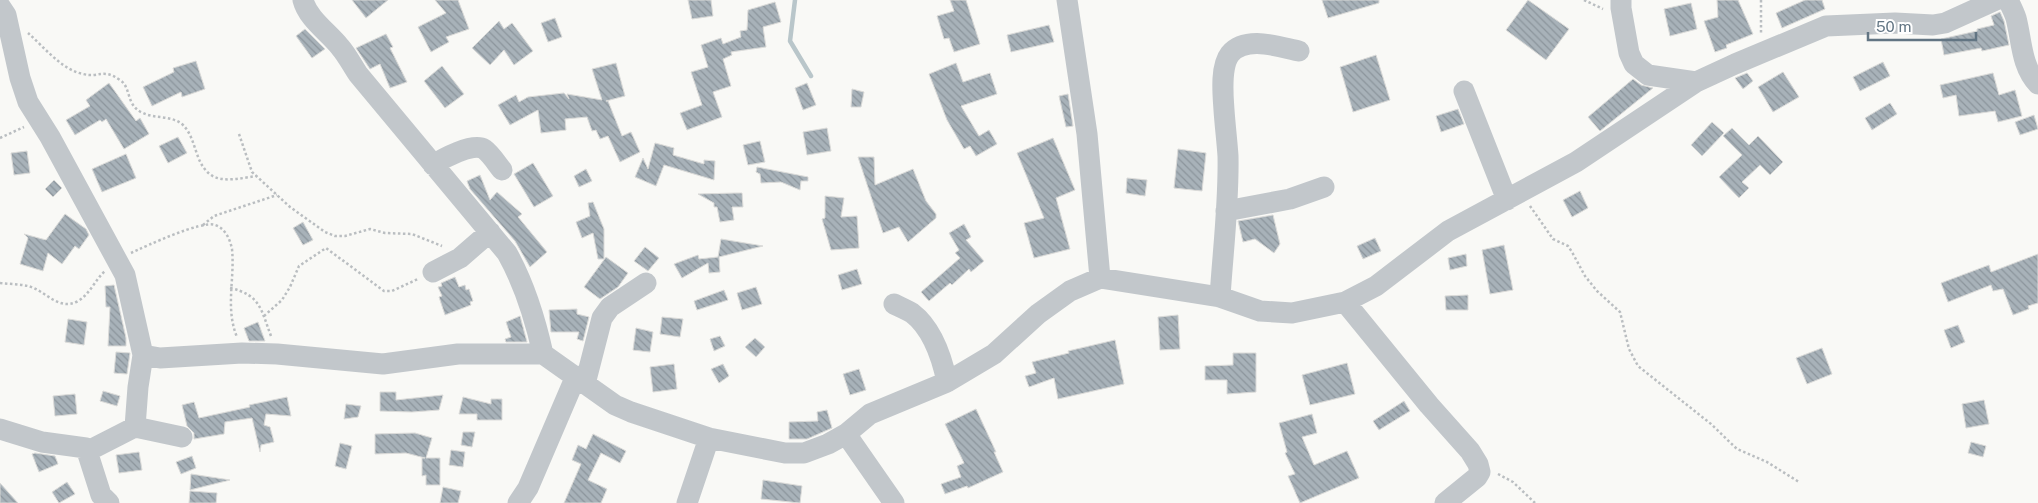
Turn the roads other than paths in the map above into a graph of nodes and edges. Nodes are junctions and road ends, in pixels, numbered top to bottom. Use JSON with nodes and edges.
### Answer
{"nodes":[{"id":1,"x":303,"y":0,"type":"edge"},
{"id":2,"x":1067,"y":0,"type":"edge"},
{"id":3,"x":1621,"y":0,"type":"edge"},
{"id":4,"x":1996,"y":0,"type":"edge"},
{"id":5,"x":2008,"y":0,"type":"edge"},
{"id":6,"x":3,"y":11,"type":"edge"},
{"id":7,"x":1299,"y":51,"type":"dead end"},
{"id":8,"x":1696,"y":82,"type":"junction"},
{"id":9,"x":2038,"y":84,"type":"edge"},
{"id":10,"x":1464,"y":91,"type":"dead end"},
{"id":11,"x":432,"y":165,"type":"junction"},
{"id":12,"x":502,"y":170,"type":"dead end"},
{"id":13,"x":1324,"y":187,"type":"dead end"},
{"id":14,"x":1514,"y":196,"type":"junction"},
{"id":15,"x":1226,"y":211,"type":"junction"},
{"id":16,"x":490,"y":232,"type":"junction"},
{"id":17,"x":433,"y":272,"type":"road end"},
{"id":18,"x":1100,"y":278,"type":"junction"},
{"id":19,"x":646,"y":283,"type":"dead end"},
{"id":20,"x":1220,"y":297,"type":"junction"},
{"id":21,"x":1345,"y":302,"type":"junction"},
{"id":22,"x":894,"y":304,"type":"dead end"},
{"id":23,"x":543,"y":354,"type":"junction"},
{"id":24,"x":143,"y":356,"type":"junction"},
{"id":25,"x":580,"y":380,"type":"junction"},
{"id":26,"x":947,"y":382,"type":"junction"},
{"id":27,"x":135,"y":426,"type":"junction"},
{"id":28,"x":0,"y":429,"type":"edge"},
{"id":29,"x":846,"y":434,"type":"junction"},
{"id":30,"x":182,"y":437,"type":"dead end"},
{"id":31,"x":709,"y":438,"type":"junction"},
{"id":32,"x":88,"y":452,"type":"junction"},
{"id":33,"x":101,"y":500,"type":"edge"},
{"id":34,"x":518,"y":503,"type":"edge"},
{"id":35,"x":687,"y":503,"type":"edge"},
{"id":36,"x":894,"y":503,"type":"edge"},
{"id":37,"x":1445,"y":503,"type":"edge"}],
"edges":[{"from":1,"to":11,"type":"street"},
{"from":2,"to":18,"type":"street"},
{"from":3,"to":8,"type":"street"},
{"from":4,"to":8,"type":"street"},
{"from":5,"to":9,"type":"street"},
{"from":6,"to":24,"type":"street"},
{"from":7,"to":15,"type":"street"},
{"from":8,"to":14,"type":"street"},
{"from":10,"to":14,"type":"street"},
{"from":11,"to":12,"type":"street"},
{"from":11,"to":16,"type":"street"},
{"from":13,"to":15,"type":"street"},
{"from":14,"to":21,"type":"street"},
{"from":15,"to":20,"type":"street"},
{"from":16,"to":17,"type":"street"},
{"from":16,"to":23,"type":"street"},
{"from":18,"to":20,"type":"street"},
{"from":18,"to":26,"type":"street"},
{"from":19,"to":25,"type":"street"},
{"from":20,"to":21,"type":"street"},
{"from":21,"to":37,"type":"street"},
{"from":22,"to":26,"type":"street"},
{"from":23,"to":24,"type":"street"},
{"from":23,"to":25,"type":"street"},
{"from":24,"to":27,"type":"street"},
{"from":25,"to":31,"type":"street"},
{"from":25,"to":34,"type":"street"},
{"from":26,"to":29,"type":"street"},
{"from":27,"to":30,"type":"street"},
{"from":27,"to":32,"type":"street"},
{"from":28,"to":32,"type":"street"},
{"from":29,"to":31,"type":"street"},
{"from":29,"to":36,"type":"street"},
{"from":31,"to":35,"type":"street"},
{"from":32,"to":33,"type":"street"}]}
